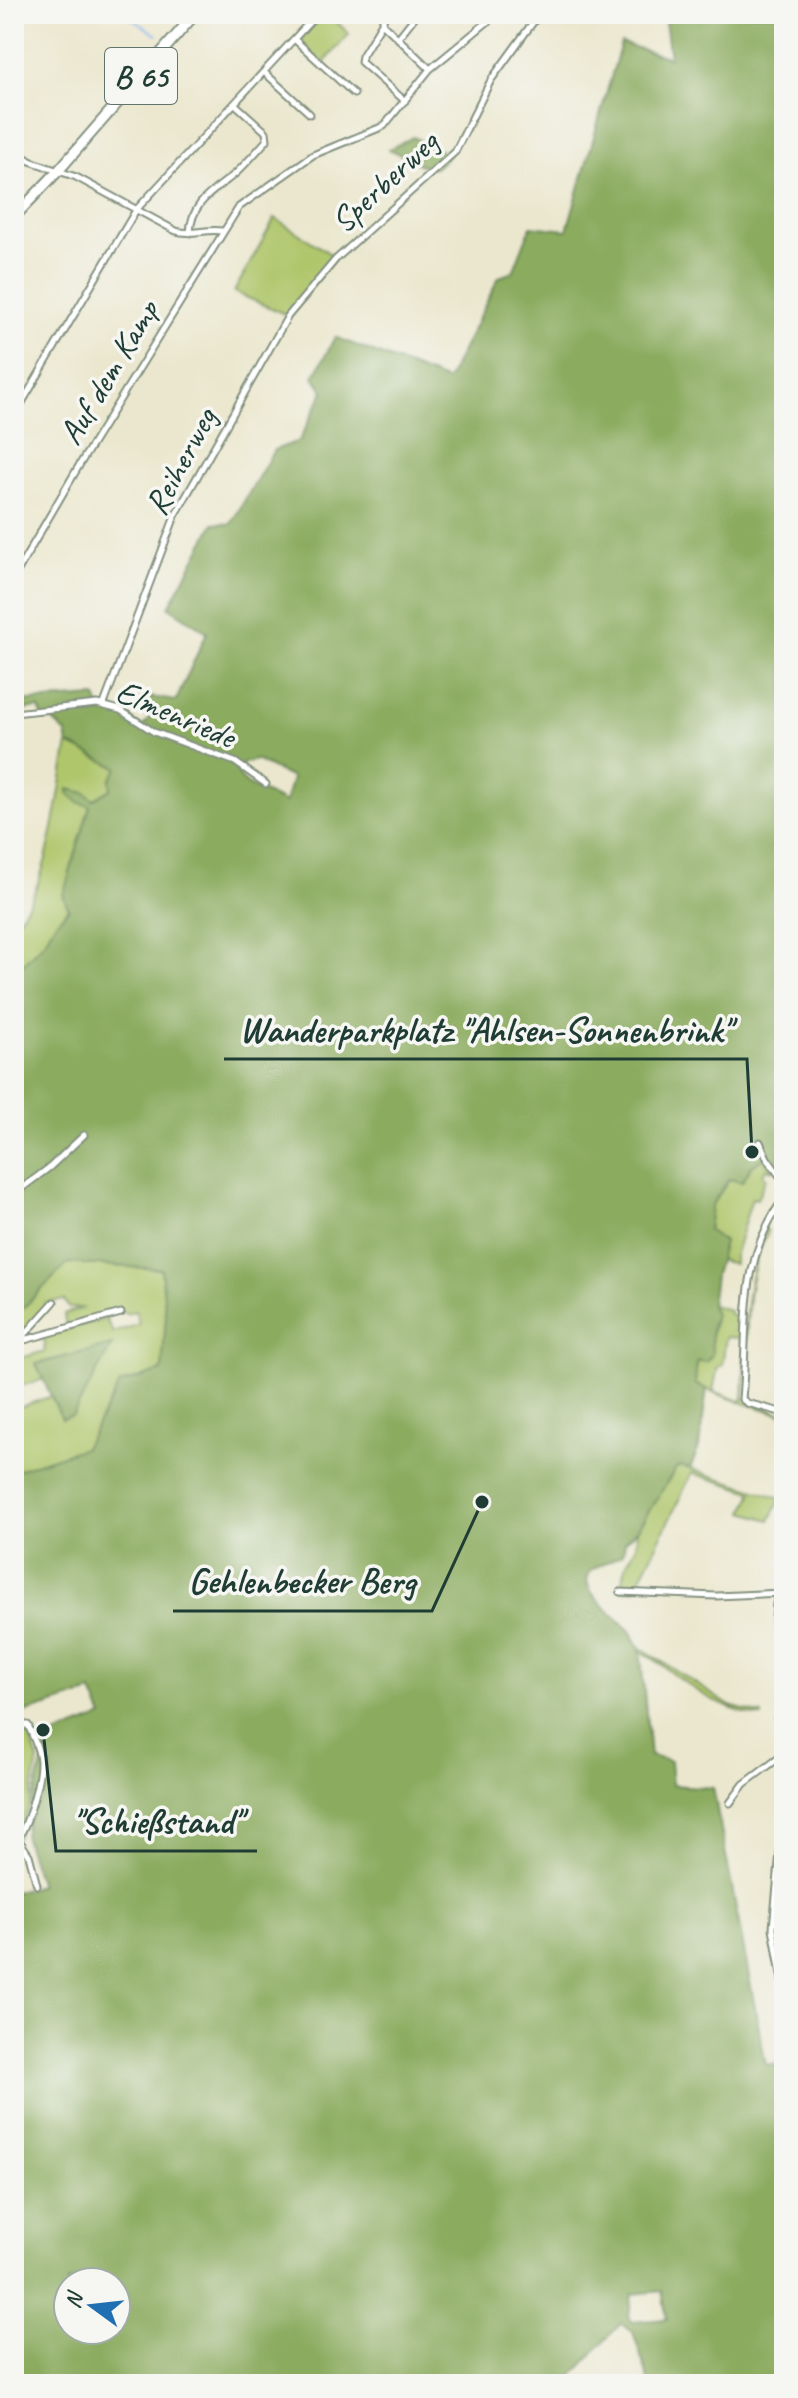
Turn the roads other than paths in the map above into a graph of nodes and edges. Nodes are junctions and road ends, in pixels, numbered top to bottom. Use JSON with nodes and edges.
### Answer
{"nodes":[{"id":1,"x":195,"y":14,"type":"edge"},
{"id":2,"x":317,"y":14,"type":"edge"},
{"id":3,"x":385,"y":14,"type":"edge"},
{"id":4,"x":417,"y":14,"type":"edge"},
{"id":5,"x":497,"y":14,"type":"edge"},
{"id":6,"x":539,"y":14,"type":"edge"},
{"id":7,"x":382,"y":23,"type":"junction"},
{"id":8,"x":398,"y":38,"type":"junction"},
{"id":9,"x":294,"y":39,"type":"junction"},
{"id":10,"x":430,"y":69,"type":"junction"},
{"id":11,"x":265,"y":73,"type":"junction"},
{"id":12,"x":354,"y":94,"type":"dead end"},
{"id":13,"x":405,"y":101,"type":"junction"},
{"id":14,"x":235,"y":104,"type":"junction"},
{"id":15,"x":310,"y":114,"type":"dead end"},
{"id":16,"x":14,"y":149,"type":"edge"},
{"id":17,"x":59,"y":170,"type":"junction"},
{"id":18,"x":136,"y":210,"type":"junction"},
{"id":19,"x":14,"y":217,"type":"edge"},
{"id":20,"x":222,"y":231,"type":"junction"},
{"id":21,"x":190,"y":233,"type":"junction"},
{"id":22,"x":336,"y":259,"type":"joint"},
{"id":23,"x":14,"y":416,"type":"edge"},
{"id":24,"x":14,"y":577,"type":"edge"},
{"id":25,"x":104,"y":704,"type":"junction"},
{"id":26,"x":14,"y":713,"type":"edge"},
{"id":27,"x":266,"y":784,"type":"dead end"},
{"id":28,"x":84,"y":1135,"type":"dead end"},
{"id":29,"x":760,"y":1142,"type":"dead end"},
{"id":30,"x":784,"y":1182,"type":"edge"},
{"id":31,"x":14,"y":1194,"type":"edge"},
{"id":32,"x":784,"y":1198,"type":"edge"},
{"id":33,"x":54,"y":1302,"type":"dead end"},
{"id":34,"x":121,"y":1313,"type":"dead end"},
{"id":35,"x":17,"y":1342,"type":"edge"},
{"id":36,"x":784,"y":1413,"type":"edge"},
{"id":37,"x":784,"y":1575,"type":"edge"},
{"id":38,"x":620,"y":1592,"type":"dead end"},
{"id":39,"x":781,"y":1593,"type":"edge"},
{"id":40,"x":784,"y":1672,"type":"edge"},
{"id":41,"x":14,"y":1725,"type":"edge"},
{"id":42,"x":784,"y":1754,"type":"edge"},
{"id":43,"x":730,"y":1803,"type":"dead end"},
{"id":44,"x":784,"y":1810,"type":"edge"},
{"id":45,"x":16,"y":1841,"type":"edge"},
{"id":46,"x":37,"y":1885,"type":"dead end"},
{"id":47,"x":784,"y":1992,"type":"edge"}],
"edges":[{"from":1,"to":17,"type":"main road","number":"B 65"},
{"from":2,"to":9,"type":"street"},
{"from":3,"to":7,"type":"street"},
{"from":4,"to":8,"type":"street"},
{"from":5,"to":10,"type":"street","name":"Auf dem Kamp"},
{"from":6,"to":22,"type":"street","name":"Sperberweg"},
{"from":7,"to":8,"type":"street"},
{"from":7,"to":13,"type":"street"},
{"from":8,"to":10,"type":"street"},
{"from":9,"to":11,"type":"street"},
{"from":9,"to":12,"type":"street"},
{"from":10,"to":13,"type":"street","name":"Auf dem Kamp"},
{"from":11,"to":14,"type":"street"},
{"from":11,"to":15,"type":"street"},
{"from":13,"to":20,"type":"street","name":"Auf dem Kamp"},
{"from":14,"to":18,"type":"street"},
{"from":14,"to":21,"type":"street"},
{"from":16,"to":17,"type":"street"},
{"from":17,"to":18,"type":"street"},
{"from":17,"to":19,"type":"main road","number":"B 65"},
{"from":18,"to":21,"type":"street"},
{"from":18,"to":23,"type":"street"},
{"from":20,"to":21,"type":"street"},
{"from":20,"to":24,"type":"street","name":"Auf dem Kamp"},
{"from":22,"to":25,"type":"street","name":"Reiherweg"},
{"from":25,"to":26,"type":"street","name":"Elmenriede"},
{"from":25,"to":27,"type":"street","name":"Elmenriede"},
{"from":28,"to":31,"type":"street"},
{"from":29,"to":30,"type":"street"},
{"from":32,"to":36,"type":"street"},
{"from":33,"to":35,"type":"street"},
{"from":34,"to":35,"type":"street"},
{"from":37,"to":39,"type":"street"},
{"from":38,"to":39,"type":"street"},
{"from":39,"to":40,"type":"street"},
{"from":41,"to":45,"type":"street"},
{"from":42,"to":43,"type":"street"},
{"from":44,"to":47,"type":"street"},
{"from":45,"to":46,"type":"street"}]}
